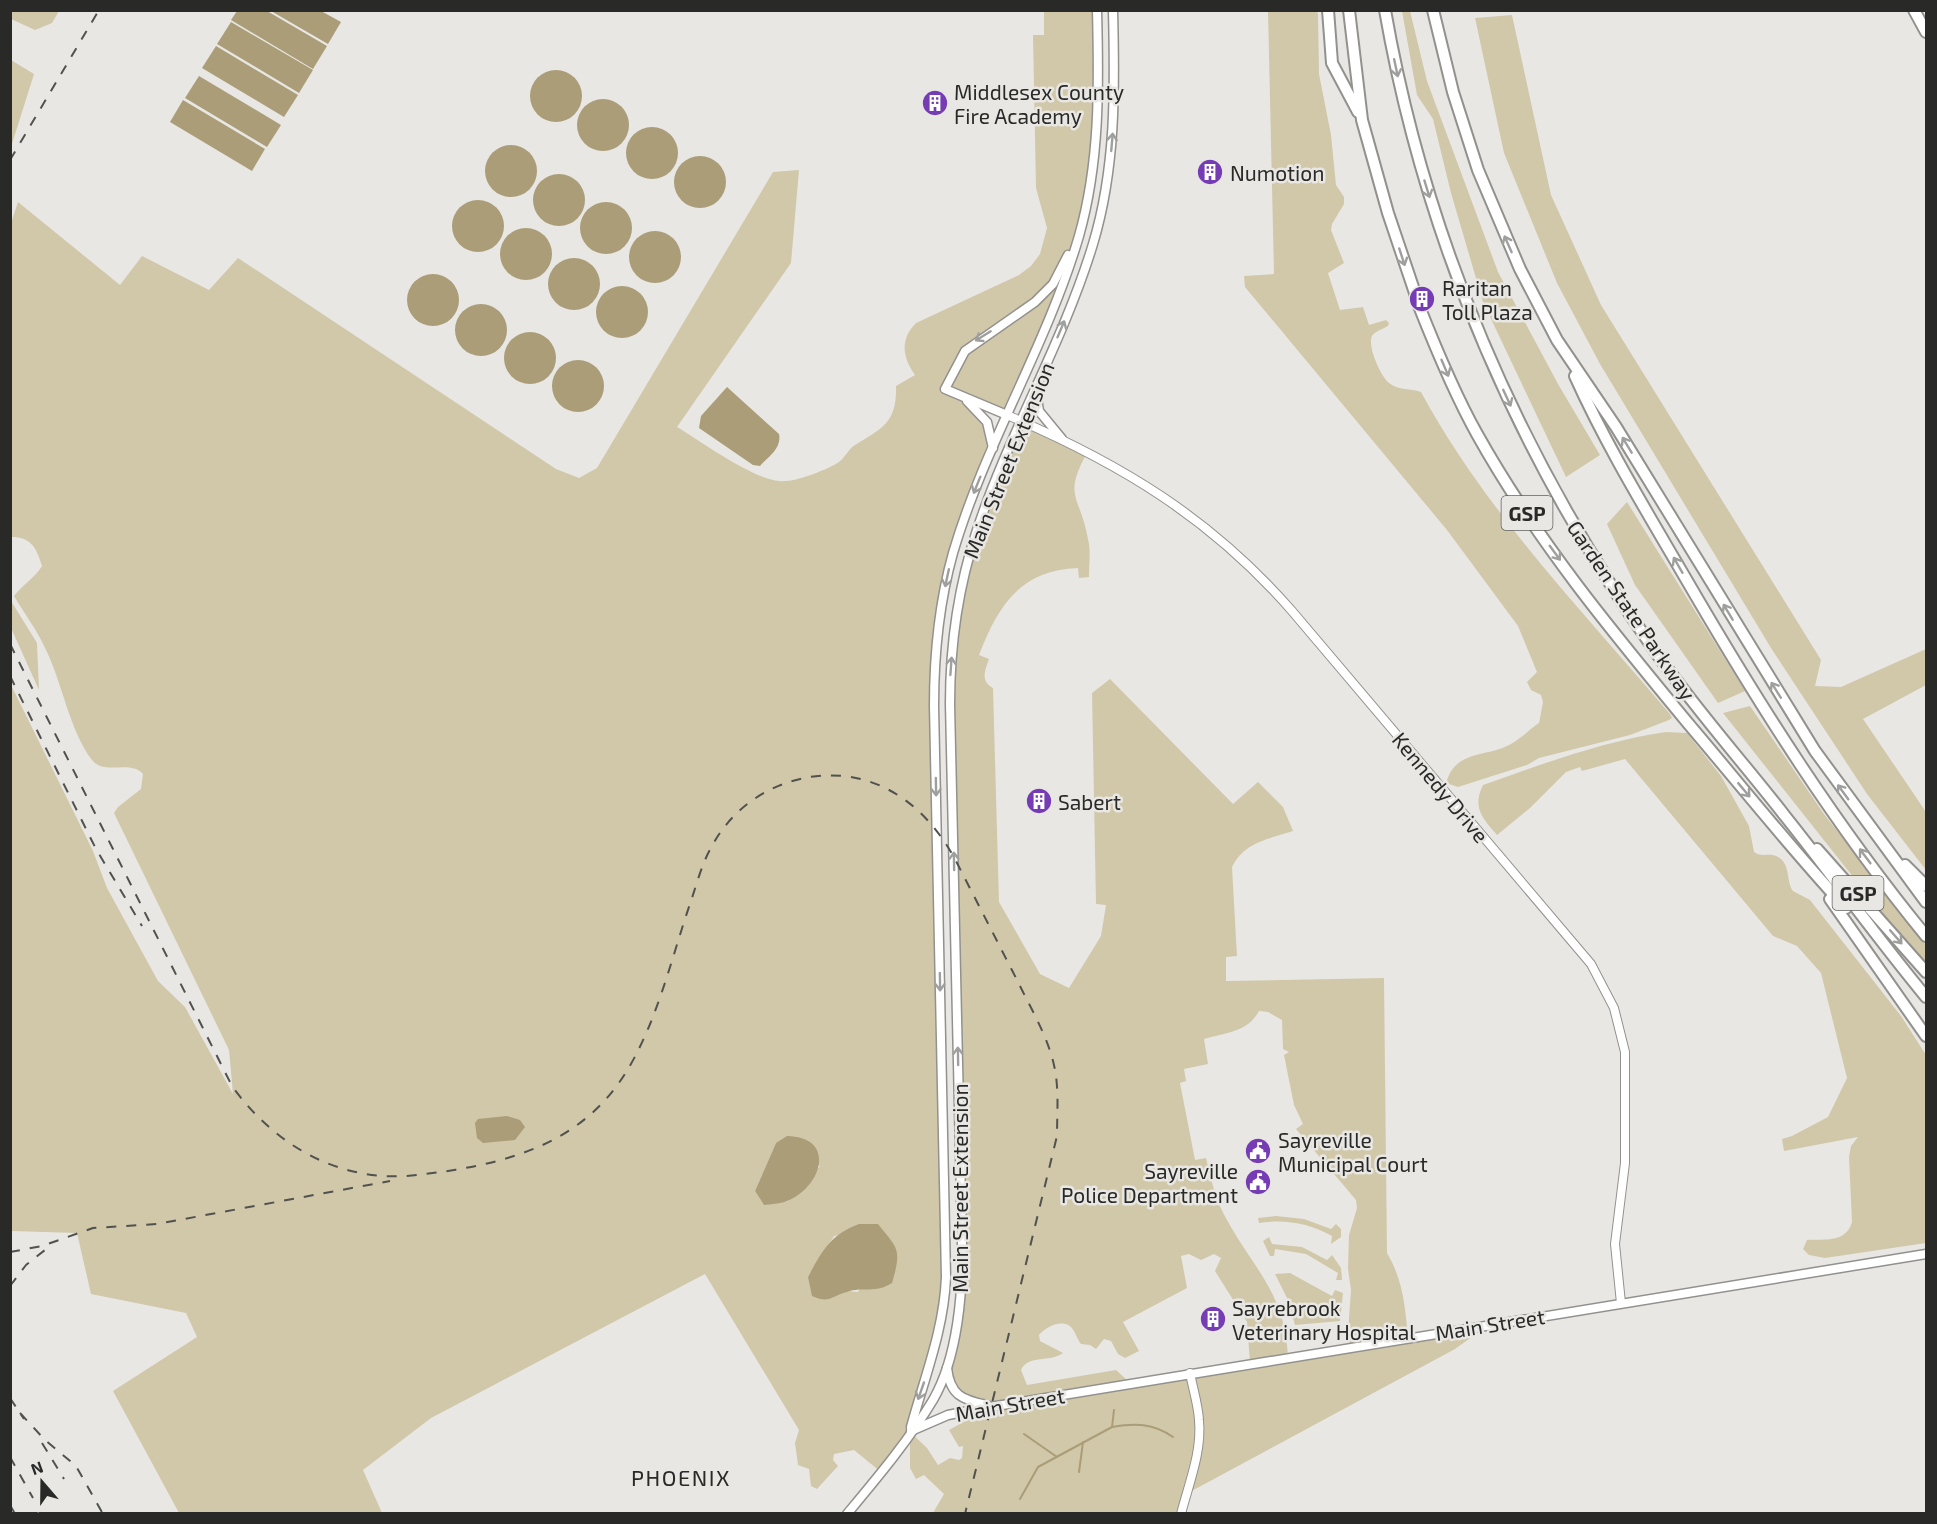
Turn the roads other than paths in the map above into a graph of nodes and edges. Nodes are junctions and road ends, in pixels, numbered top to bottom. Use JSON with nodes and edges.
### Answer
{"nodes":[{"id":1,"x":1097,"y":10,"type":"edge"},
{"id":2,"x":1113,"y":10,"type":"edge"},
{"id":3,"x":1328,"y":10,"type":"edge"},
{"id":4,"x":1349,"y":10,"type":"edge"},
{"id":5,"x":1385,"y":10,"type":"edge"},
{"id":6,"x":1433,"y":10,"type":"edge"},
{"id":7,"x":1914,"y":10,"type":"edge"},
{"id":8,"x":1926,"y":32,"type":"edge"},
{"id":9,"x":1362,"y":120,"type":"junction"},
{"id":10,"x":1079,"y":236,"type":"junction"},
{"id":11,"x":1564,"y":352,"type":"junction"},
{"id":12,"x":1036,"y":387,"type":"junction"},
{"id":13,"x":963,"y":397,"type":"junction"},
{"id":14,"x":1007,"y":415,"type":"junction"},
{"id":15,"x":1021,"y":421,"type":"junction"},
{"id":16,"x":1062,"y":439,"type":"junction"},
{"id":17,"x":993,"y":449,"type":"junction"},
{"id":18,"x":1786,"y":816,"type":"junction"},
{"id":19,"x":1878,"y":839,"type":"junction"},
{"id":20,"x":1810,"y":869,"type":"junction"},
{"id":21,"x":1926,"y":886,"type":"edge"},
{"id":22,"x":1926,"y":902,"type":"edge"},
{"id":23,"x":1926,"y":936,"type":"edge"},
{"id":24,"x":1905,"y":972,"type":"junction"},
{"id":25,"x":1926,"y":972,"type":"edge"},
{"id":26,"x":1926,"y":997,"type":"edge"},
{"id":27,"x":1926,"y":1036,"type":"edge"},
{"id":28,"x":1926,"y":1254,"type":"edge"},
{"id":29,"x":1621,"y":1303,"type":"junction"},
{"id":30,"x":946,"y":1365,"type":"junction"},
{"id":31,"x":1190,"y":1373,"type":"junction"},
{"id":32,"x":993,"y":1406,"type":"junction"},
{"id":33,"x":910,"y":1432,"type":"junction"},
{"id":34,"x":847,"y":1514,"type":"edge"},
{"id":35,"x":1181,"y":1514,"type":"edge"}],
"edges":[{"from":1,"to":10,"type":"main road","name":"Main Street Extension"},
{"from":12,"to":2,"type":"main road","name":"Main Street Extension","one_way":true},
{"from":3,"to":9,"type":"highway"},
{"from":4,"to":9,"type":"highway","name":"Garden State Parkway","number":"GSP"},
{"from":5,"to":18,"type":"highway","name":"Garden State Parkway","number":"GSP","one_way":true},
{"from":11,"to":6,"type":"highway","number":"GSP","one_way":true},
{"from":7,"to":8,"type":"highway"},
{"from":9,"to":20,"type":"highway","name":"Garden State Parkway","number":"GSP","one_way":true},
{"from":10,"to":13,"type":"main road","one_way":true},
{"from":10,"to":14,"type":"main road","name":"Main Street Extension"},
{"from":19,"to":11,"type":"highway","number":"GSP","one_way":true},
{"from":23,"to":11,"type":"highway","number":"GSP","one_way":true},
{"from":12,"to":15,"type":"main road","name":"Main Street Extension"},
{"from":12,"to":16,"type":"main road"},
{"from":13,"to":14,"type":"main road"},
{"from":13,"to":17,"type":"main road"},
{"from":14,"to":15,"type":"street","name":"Kennedy Drive"},
{"from":14,"to":17,"type":"main road","name":"Main Street Extension"},
{"from":15,"to":16,"type":"street","name":"Kennedy Drive"},
{"from":30,"to":15,"type":"main road","name":"Main Street Extension","one_way":true},
{"from":16,"to":29,"type":"street","name":"Kennedy Drive"},
{"from":17,"to":33,"type":"main road","name":"Main Street Extension","one_way":true},
{"from":18,"to":24,"type":"highway","name":"Garden State Parkway","number":"GSP"},
{"from":18,"to":25,"type":"highway","name":"Garden State Parkway","number":"GSP","one_way":true},
{"from":19,"to":21,"type":"highway"},
{"from":19,"to":22,"type":"highway","number":"GSP"},
{"from":20,"to":24,"type":"highway"},
{"from":20,"to":27,"type":"highway"},
{"from":24,"to":26,"type":"highway","name":"Garden State Parkway","number":"GSP"},
{"from":28,"to":29,"type":"main road","name":"Main Street"},
{"from":29,"to":31,"type":"main road","name":"Main Street"},
{"from":30,"to":32,"type":"main road"},
{"from":30,"to":33,"type":"main road","name":"Main Street Extension"},
{"from":31,"to":32,"type":"main road","name":"Main Street"},
{"from":31,"to":35,"type":"street"},
{"from":32,"to":33,"type":"main road","name":"Main Street"},
{"from":33,"to":34,"type":"main road","name":"Main Street"}]}
